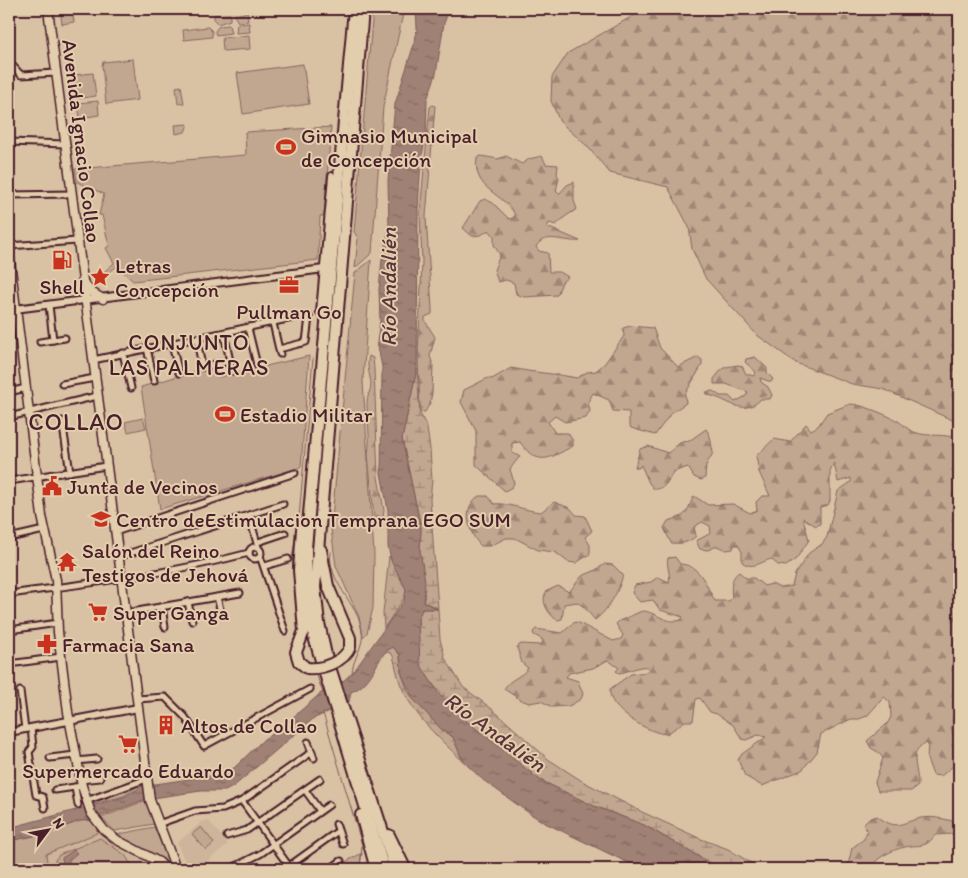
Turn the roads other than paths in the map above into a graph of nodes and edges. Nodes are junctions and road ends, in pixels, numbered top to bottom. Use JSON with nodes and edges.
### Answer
{"nodes":[{"id":1,"x":48,"y":9,"type":"edge"},
{"id":2,"x":350,"y":9,"type":"edge"},
{"id":3,"x":354,"y":9,"type":"edge"},
{"id":4,"x":363,"y":9,"type":"edge"},
{"id":5,"x":368,"y":9,"type":"edge"},
{"id":6,"x":355,"y":48,"type":"junction"},
{"id":7,"x":9,"y":62,"type":"edge"},
{"id":8,"x":56,"y":73,"type":"junction"},
{"id":9,"x":345,"y":105,"type":"junction"},
{"id":10,"x":9,"y":142,"type":"edge"},
{"id":11,"x":65,"y":144,"type":"junction"},
{"id":12,"x":332,"y":176,"type":"joint"},
{"id":13,"x":9,"y":194,"type":"edge"},
{"id":14,"x":72,"y":194,"type":"junction"},
{"id":15,"x":78,"y":241,"type":"junction"},
{"id":16,"x":9,"y":246,"type":"edge"},
{"id":17,"x":9,"y":253,"type":"edge"},
{"id":18,"x":324,"y":269,"type":"junction"},
{"id":19,"x":83,"y":282,"type":"junction"},
{"id":20,"x":103,"y":298,"type":"junction"},
{"id":21,"x":85,"y":301,"type":"junction"},
{"id":22,"x":49,"y":305,"type":"junction"},
{"id":23,"x":12,"y":310,"type":"edge"},
{"id":24,"x":320,"y":312,"type":"joint"},
{"id":25,"x":273,"y":322,"type":"junction"},
{"id":26,"x":248,"y":328,"type":"junction"},
{"id":27,"x":224,"y":333,"type":"junction"},
{"id":28,"x":65,"y":338,"type":"dead end"},
{"id":29,"x":197,"y":339,"type":"junction"},
{"id":30,"x":53,"y":340,"type":"junction"},
{"id":31,"x":40,"y":342,"type":"dead end"},
{"id":32,"x":172,"y":345,"type":"junction"},
{"id":33,"x":147,"y":348,"type":"junction"},
{"id":34,"x":123,"y":353,"type":"junction"},
{"id":35,"x":93,"y":360,"type":"junction"},
{"id":36,"x":230,"y":361,"type":"junction"},
{"id":37,"x":256,"y":365,"type":"dead end"},
{"id":38,"x":232,"y":370,"type":"dead end"},
{"id":39,"x":179,"y":373,"type":"dead end"},
{"id":40,"x":95,"y":378,"type":"junction"},
{"id":41,"x":154,"y":381,"type":"dead end"},
{"id":42,"x":62,"y":384,"type":"dead end"},
{"id":43,"x":26,"y":388,"type":"junction"},
{"id":44,"x":131,"y":388,"type":"dead end"},
{"id":45,"x":9,"y":392,"type":"edge"},
{"id":46,"x":97,"y":396,"type":"junction"},
{"id":47,"x":29,"y":412,"type":"junction"},
{"id":48,"x":9,"y":417,"type":"edge"},
{"id":49,"x":62,"y":421,"type":"dead end"},
{"id":50,"x":317,"y":426,"type":"junction"},
{"id":51,"x":106,"y":466,"type":"junction"},
{"id":52,"x":70,"y":472,"type":"junction"},
{"id":53,"x":295,"y":473,"type":"dead end"},
{"id":54,"x":37,"y":477,"type":"junction"},
{"id":55,"x":9,"y":480,"type":"edge"},
{"id":56,"x":312,"y":494,"type":"junction"},
{"id":57,"x":284,"y":504,"type":"dead end"},
{"id":58,"x":249,"y":515,"type":"junction"},
{"id":59,"x":320,"y":517,"type":"junction"},
{"id":60,"x":44,"y":530,"type":"junction"},
{"id":61,"x":115,"y":532,"type":"junction"},
{"id":62,"x":286,"y":533,"type":"dead end"},
{"id":63,"x":9,"y":538,"type":"edge"},
{"id":64,"x":258,"y":544,"type":"junction"},
{"id":65,"x":249,"y":553,"type":"junction"},
{"id":66,"x":260,"y":556,"type":"junction"},
{"id":67,"x":118,"y":557,"type":"junction"},
{"id":68,"x":288,"y":559,"type":"dead end"},
{"id":69,"x":265,"y":566,"type":"junction"},
{"id":70,"x":121,"y":580,"type":"junction"},
{"id":71,"x":57,"y":588,"type":"junction"},
{"id":72,"x":240,"y":593,"type":"dead end"},
{"id":73,"x":9,"y":594,"type":"edge"},
{"id":74,"x":217,"y":597,"type":"junction"},
{"id":75,"x":188,"y":602,"type":"junction"},
{"id":76,"x":162,"y":607,"type":"junction"},
{"id":77,"x":220,"y":609,"type":"dead end"},
{"id":78,"x":126,"y":613,"type":"junction"},
{"id":79,"x":192,"y":621,"type":"dead end"},
{"id":80,"x":58,"y":623,"type":"junction"},
{"id":81,"x":165,"y":627,"type":"dead end"},
{"id":82,"x":9,"y":630,"type":"edge"},
{"id":83,"x":285,"y":631,"type":"dead end"},
{"id":84,"x":61,"y":657,"type":"junction"},
{"id":85,"x":9,"y":664,"type":"edge"},
{"id":86,"x":329,"y":677,"type":"junction"},
{"id":87,"x":310,"y":690,"type":"dead end"},
{"id":88,"x":20,"y":692,"type":"dead end"},
{"id":89,"x":137,"y":699,"type":"junction"},
{"id":90,"x":138,"y":708,"type":"junction"},
{"id":91,"x":339,"y":711,"type":"junction"},
{"id":92,"x":70,"y":721,"type":"junction"},
{"id":93,"x":28,"y":729,"type":"junction"},
{"id":94,"x":9,"y":732,"type":"edge"},
{"id":95,"x":308,"y":742,"type":"dead end"},
{"id":96,"x":50,"y":758,"type":"dead end"},
{"id":97,"x":76,"y":758,"type":"junction"},
{"id":98,"x":97,"y":759,"type":"dead end"},
{"id":99,"x":352,"y":767,"type":"junction"},
{"id":100,"x":100,"y":778,"type":"dead end"},
{"id":101,"x":320,"y":779,"type":"dead end"},
{"id":102,"x":146,"y":781,"type":"junction"},
{"id":103,"x":79,"y":785,"type":"junction"},
{"id":104,"x":55,"y":790,"type":"dead end"},
{"id":105,"x":305,"y":790,"type":"junction"},
{"id":106,"x":242,"y":801,"type":"junction"},
{"id":107,"x":86,"y":802,"type":"junction"},
{"id":108,"x":78,"y":805,"type":"dead end"},
{"id":109,"x":329,"y":805,"type":"dead end"},
{"id":110,"x":46,"y":808,"type":"dead end"},
{"id":111,"x":320,"y":812,"type":"junction"},
{"id":112,"x":258,"y":823,"type":"junction"},
{"id":113,"x":158,"y":824,"type":"junction"},
{"id":114,"x":336,"y":824,"type":"dead end"},
{"id":115,"x":338,"y":831,"type":"junction"},
{"id":116,"x":227,"y":836,"type":"dead end"},
{"id":117,"x":342,"y":844,"type":"dead end"},
{"id":118,"x":273,"y":845,"type":"junction"},
{"id":119,"x":341,"y":861,"type":"dead end"},
{"id":120,"x":288,"y":868,"type":"edge"},
{"id":121,"x":166,"y":869,"type":"edge"},
{"id":122,"x":176,"y":869,"type":"edge"},
{"id":123,"x":230,"y":869,"type":"edge"},
{"id":124,"x":330,"y":869,"type":"edge"},
{"id":125,"x":376,"y":869,"type":"edge"},
{"id":126,"x":384,"y":869,"type":"edge"},
{"id":127,"x":402,"y":869,"type":"edge"}],
"edges":[{"from":1,"to":8,"type":"main road","name":"Avenida Ignacio Collao"},
{"from":2,"to":6,"type":"highway"},
{"from":3,"to":6,"type":"highway"},
{"from":4,"to":6,"type":"highway"},
{"from":5,"to":6,"type":"highway"},
{"from":6,"to":9,"type":"highway"},
{"from":6,"to":59,"type":"highway"},
{"from":7,"to":8,"type":"street"},
{"from":8,"to":11,"type":"main road","name":"Avenida Ignacio Collao"},
{"from":9,"to":12,"type":"highway"},
{"from":9,"to":50,"type":"highway"},
{"from":10,"to":11,"type":"street"},
{"from":11,"to":14,"type":"main road","name":"Avenida Ignacio Collao"},
{"from":12,"to":18,"type":"street"},
{"from":13,"to":14,"type":"street"},
{"from":14,"to":15,"type":"main road","name":"Avenida Ignacio Collao"},
{"from":15,"to":16,"type":"street"},
{"from":15,"to":19,"type":"main road","name":"Avenida Ignacio Collao"},
{"from":17,"to":23,"type":"main road"},
{"from":18,"to":20,"type":"street"},
{"from":18,"to":24,"type":"street"},
{"from":19,"to":20,"type":"main road"},
{"from":19,"to":21,"type":"main road","name":"Avenida Ignacio Collao"},
{"from":20,"to":21,"type":"street"},
{"from":21,"to":22,"type":"street"},
{"from":21,"to":35,"type":"main road","name":"Avenida Ignacio Collao"},
{"from":22,"to":23,"type":"street"},
{"from":22,"to":30,"type":"street"},
{"from":23,"to":43,"type":"main road"},
{"from":24,"to":50,"type":"highway"},
{"from":25,"to":25,"type":"street"},
{"from":25,"to":26,"type":"street"},
{"from":26,"to":27,"type":"street"},
{"from":26,"to":37,"type":"street"},
{"from":27,"to":29,"type":"street"},
{"from":27,"to":36,"type":"street"},
{"from":28,"to":30,"type":"street"},
{"from":29,"to":32,"type":"street"},
{"from":29,"to":36,"type":"street"},
{"from":30,"to":31,"type":"street"},
{"from":32,"to":33,"type":"street"},
{"from":32,"to":39,"type":"street"},
{"from":33,"to":34,"type":"street"},
{"from":33,"to":41,"type":"street"},
{"from":34,"to":35,"type":"street"},
{"from":34,"to":44,"type":"street"},
{"from":35,"to":40,"type":"main road","name":"Avenida Ignacio Collao"},
{"from":36,"to":38,"type":"street"},
{"from":40,"to":42,"type":"street"},
{"from":40,"to":46,"type":"main road","name":"Avenida Ignacio Collao"},
{"from":43,"to":45,"type":"street"},
{"from":43,"to":47,"type":"main road"},
{"from":46,"to":47,"type":"street"},
{"from":46,"to":51,"type":"main road","name":"Avenida Ignacio Collao"},
{"from":47,"to":48,"type":"street"},
{"from":47,"to":54,"type":"main road"},
{"from":49,"to":52,"type":"street"},
{"from":50,"to":56,"type":"highway"},
{"from":51,"to":52,"type":"street"},
{"from":51,"to":61,"type":"main road","name":"Avenida Ignacio Collao"},
{"from":52,"to":54,"type":"street"},
{"from":53,"to":61,"type":"street"},
{"from":54,"to":55,"type":"street"},
{"from":54,"to":60,"type":"main road"},
{"from":56,"to":59,"type":"highway","bridge":true},
{"from":56,"to":86,"type":"highway"},
{"from":57,"to":58,"type":"street"},
{"from":58,"to":64,"type":"street"},
{"from":58,"to":67,"type":"street"},
{"from":59,"to":86,"type":"highway"},
{"from":60,"to":63,"type":"street"},
{"from":60,"to":71,"type":"main road"},
{"from":61,"to":67,"type":"main road","name":"Avenida Ignacio Collao"},
{"from":62,"to":64,"type":"street"},
{"from":64,"to":65,"type":"street"},
{"from":64,"to":66,"type":"street"},
{"from":65,"to":66,"type":"street"},
{"from":65,"to":70,"type":"street"},
{"from":66,"to":69,"type":"street"},
{"from":67,"to":70,"type":"main road","name":"Avenida Ignacio Collao"},
{"from":68,"to":69,"type":"street"},
{"from":69,"to":83,"type":"street"},
{"from":70,"to":71,"type":"street"},
{"from":70,"to":78,"type":"main road","name":"Avenida Ignacio Collao"},
{"from":71,"to":73,"type":"street"},
{"from":71,"to":80,"type":"main road"},
{"from":72,"to":74,"type":"street"},
{"from":74,"to":75,"type":"street"},
{"from":74,"to":77,"type":"street"},
{"from":75,"to":76,"type":"street"},
{"from":75,"to":79,"type":"street"},
{"from":76,"to":78,"type":"street"},
{"from":76,"to":81,"type":"street"},
{"from":78,"to":89,"type":"main road","name":"Avenida Ignacio Collao"},
{"from":80,"to":82,"type":"street"},
{"from":80,"to":84,"type":"main road"},
{"from":84,"to":85,"type":"street"},
{"from":84,"to":92,"type":"main road"},
{"from":86,"to":91,"type":"highway"},
{"from":87,"to":89,"type":"street"},
{"from":88,"to":93,"type":"street"},
{"from":89,"to":90,"type":"main road","name":"Avenida Ignacio Collao"},
{"from":90,"to":92,"type":"street"},
{"from":90,"to":102,"type":"main road","name":"Avenida Ignacio Collao"},
{"from":91,"to":99,"type":"highway"},
{"from":91,"to":127,"type":"highway"},
{"from":92,"to":93,"type":"street"},
{"from":92,"to":97,"type":"main road"},
{"from":93,"to":94,"type":"street"},
{"from":93,"to":110,"type":"street"},
{"from":95,"to":106,"type":"street"},
{"from":96,"to":97,"type":"street"},
{"from":97,"to":98,"type":"street"},
{"from":97,"to":103,"type":"main road"},
{"from":99,"to":125,"type":"highway"},
{"from":99,"to":126,"type":"highway"},
{"from":100,"to":103,"type":"street"},
{"from":101,"to":105,"type":"street"},
{"from":102,"to":107,"type":"street"},
{"from":102,"to":113,"type":"main road","name":"Avenida Ignacio Collao"},
{"from":103,"to":104,"type":"street"},
{"from":103,"to":107,"type":"main road"},
{"from":103,"to":108,"type":"street"},
{"from":105,"to":111,"type":"street"},
{"from":105,"to":112,"type":"street"},
{"from":106,"to":112,"type":"street"},
{"from":106,"to":113,"type":"street"},
{"from":107,"to":121,"type":"main road"},
{"from":109,"to":111,"type":"street"},
{"from":111,"to":118,"type":"street"},
{"from":112,"to":116,"type":"street"},
{"from":112,"to":118,"type":"street"},
{"from":113,"to":122,"type":"main road","name":"Avenida Ignacio Collao"},
{"from":114,"to":115,"type":"street"},
{"from":115,"to":117,"type":"street"},
{"from":115,"to":120,"type":"street"},
{"from":118,"to":120,"type":"street"},
{"from":118,"to":123,"type":"street"},
{"from":119,"to":124,"type":"street"}]}
